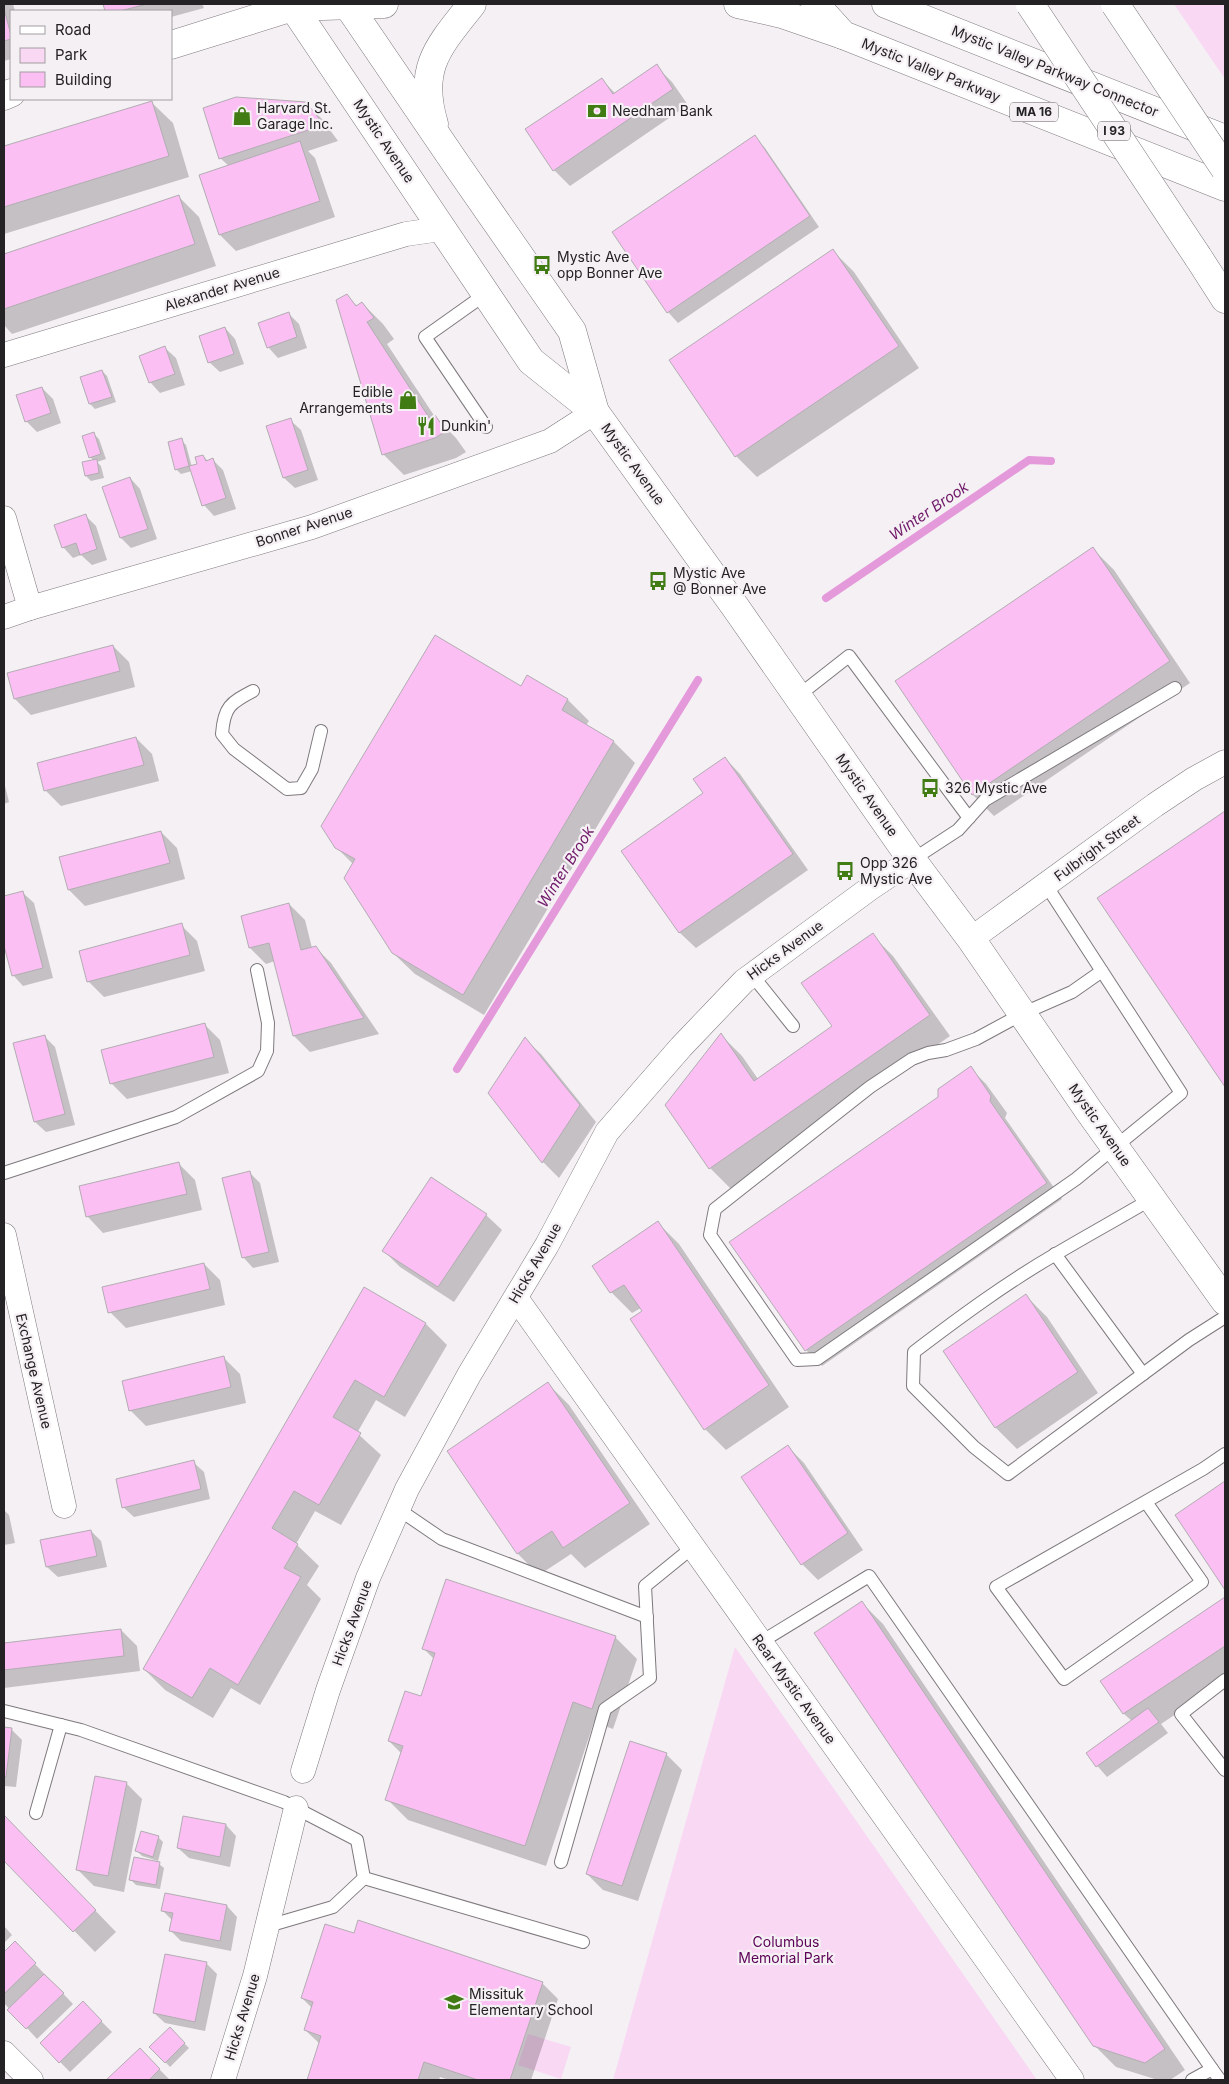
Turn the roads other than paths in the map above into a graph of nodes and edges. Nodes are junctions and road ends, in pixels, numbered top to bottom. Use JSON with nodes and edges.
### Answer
{"nodes":[{"id":1,"x":384,"y":4,"type":"edge"},
{"id":2,"x":472,"y":4,"type":"edge"},
{"id":3,"x":738,"y":4,"type":"edge"},
{"id":4,"x":816,"y":4,"type":"edge"},
{"id":5,"x":886,"y":4,"type":"edge"},
{"id":6,"x":1030,"y":4,"type":"edge"},
{"id":7,"x":1116,"y":4,"type":"edge"},
{"id":8,"x":294,"y":5,"type":"edge"},
{"id":9,"x":348,"y":5,"type":"edge"},
{"id":10,"x":843,"y":35,"type":"junction"},
{"id":11,"x":172,"y":45,"type":"edge"},
{"id":12,"x":437,"y":135,"type":"junction"},
{"id":13,"x":1225,"y":138,"type":"edge"},
{"id":14,"x":1225,"y":169,"type":"edge"},
{"id":15,"x":1225,"y":187,"type":"edge"},
{"id":16,"x":441,"y":229,"type":"junction"},
{"id":17,"x":487,"y":293,"type":"junction"},
{"id":18,"x":1225,"y":299,"type":"edge"},
{"id":19,"x":4,"y":355,"type":"edge"},
{"id":20,"x":594,"y":412,"type":"junction"},
{"id":21,"x":486,"y":427,"type":"dead end"},
{"id":22,"x":4,"y":518,"type":"edge"},
{"id":23,"x":30,"y":608,"type":"junction"},
{"id":24,"x":4,"y":617,"type":"edge"},
{"id":25,"x":1175,"y":688,"type":"dead end"},
{"id":26,"x":254,"y":691,"type":"dead end"},
{"id":27,"x":798,"y":696,"type":"junction"},
{"id":28,"x":321,"y":731,"type":"dead end"},
{"id":29,"x":1225,"y":762,"type":"edge"},
{"id":30,"x":969,"y":818,"type":"junction"},
{"id":31,"x":912,"y":860,"type":"junction"},
{"id":32,"x":1046,"y":885,"type":"junction"},
{"id":33,"x":971,"y":939,"type":"junction"},
{"id":34,"x":257,"y":970,"type":"dead end"},
{"id":35,"x":1102,"y":971,"type":"junction"},
{"id":36,"x":752,"y":975,"type":"junction"},
{"id":37,"x":1024,"y":1013,"type":"junction"},
{"id":38,"x":793,"y":1026,"type":"dead end"},
{"id":39,"x":1116,"y":1148,"type":"junction"},
{"id":40,"x":4,"y":1173,"type":"edge"},
{"id":41,"x":1153,"y":1198,"type":"junction"},
{"id":42,"x":4,"y":1235,"type":"edge"},
{"id":43,"x":1055,"y":1254,"type":"junction"},
{"id":44,"x":516,"y":1298,"type":"junction"},
{"id":45,"x":1225,"y":1301,"type":"edge"},
{"id":46,"x":1225,"y":1316,"type":"edge"},
{"id":47,"x":1143,"y":1374,"type":"junction"},
{"id":48,"x":1225,"y":1454,"type":"edge"},
{"id":49,"x":1146,"y":1502,"type":"junction"},
{"id":50,"x":64,"y":1506,"type":"dead end"},
{"id":51,"x":398,"y":1509,"type":"junction"},
{"id":52,"x":693,"y":1547,"type":"junction"},
{"id":53,"x":647,"y":1616,"type":"junction"},
{"id":54,"x":761,"y":1642,"type":"junction"},
{"id":55,"x":1225,"y":1680,"type":"edge"},
{"id":56,"x":4,"y":1711,"type":"edge"},
{"id":57,"x":61,"y":1725,"type":"junction"},
{"id":58,"x":1225,"y":1770,"type":"edge"},
{"id":59,"x":303,"y":1771,"type":"dead end"},
{"id":60,"x":296,"y":1808,"type":"junction"},
{"id":61,"x":36,"y":1813,"type":"dead end"},
{"id":62,"x":561,"y":1862,"type":"dead end"},
{"id":63,"x":364,"y":1878,"type":"junction"},
{"id":64,"x":268,"y":1926,"type":"junction"},
{"id":65,"x":583,"y":1942,"type":"dead end"},
{"id":66,"x":4,"y":2053,"type":"edge"},
{"id":67,"x":1212,"y":2069,"type":"junction"},
{"id":68,"x":31,"y":2080,"type":"edge"},
{"id":69,"x":223,"y":2080,"type":"edge"},
{"id":70,"x":1072,"y":2080,"type":"edge"},
{"id":71,"x":1192,"y":2080,"type":"edge"},
{"id":72,"x":1220,"y":2080,"type":"edge"}],
"edges":[{"from":1,"to":9,"type":"main road"},
{"from":2,"to":12,"type":"main road"},
{"from":3,"to":10,"type":"main road"},
{"from":4,"to":10,"type":"main road","name":"Mystic Valley Parkway","number":"MA 16"},
{"from":5,"to":13,"type":"main road","name":"Mystic Valley Parkway Connector"},
{"from":6,"to":18,"type":"main road","number":"I 93","bridge":true},
{"from":7,"to":14,"type":"main road","bridge":true},
{"from":8,"to":9,"type":"main road"},
{"from":8,"to":11,"type":"main road"},
{"from":8,"to":16,"type":"main road","name":"Mystic Avenue"},
{"from":9,"to":12,"type":"main road","name":"Mystic Avenue"},
{"from":10,"to":15,"type":"main road","name":"Mystic Valley Parkway","number":"MA 16"},
{"from":12,"to":20,"type":"main road","name":"Mystic Avenue"},
{"from":16,"to":17,"type":"main road","name":"Mystic Avenue"},
{"from":16,"to":19,"type":"street","name":"Alexander Avenue"},
{"from":17,"to":20,"type":"main road","name":"Mystic Avenue"},
{"from":17,"to":21,"type":"lane"},
{"from":20,"to":23,"type":"street","name":"Bonner Avenue"},
{"from":20,"to":27,"type":"main road","name":"Mystic Avenue"},
{"from":22,"to":23,"type":"street"},
{"from":23,"to":24,"type":"street","name":"Bonner Avenue"},
{"from":25,"to":30,"type":"lane"},
{"from":26,"to":28,"type":"lane"},
{"from":27,"to":30,"type":"lane"},
{"from":27,"to":31,"type":"main road","name":"Mystic Avenue"},
{"from":29,"to":32,"type":"street","name":"Fulbright Street"},
{"from":30,"to":31,"type":"lane"},
{"from":31,"to":33,"type":"main road","name":"Mystic Avenue"},
{"from":31,"to":36,"type":"street","name":"Hicks Avenue"},
{"from":32,"to":33,"type":"street","name":"Fulbright Street"},
{"from":32,"to":35,"type":"lane"},
{"from":33,"to":37,"type":"main road","name":"Mystic Avenue"},
{"from":34,"to":40,"type":"lane"},
{"from":35,"to":37,"type":"lane"},
{"from":35,"to":39,"type":"lane"},
{"from":36,"to":38,"type":"lane"},
{"from":36,"to":44,"type":"street","name":"Hicks Avenue"},
{"from":37,"to":39,"type":"main road","name":"Mystic Avenue"},
{"from":37,"to":39,"type":"lane"},
{"from":39,"to":41,"type":"main road","name":"Mystic Avenue"},
{"from":41,"to":43,"type":"lane"},
{"from":41,"to":45,"type":"main road","name":"Mystic Avenue"},
{"from":42,"to":50,"type":"street","name":"Exchange Avenue"},
{"from":43,"to":47,"type":"lane"},
{"from":43,"to":47,"type":"lane"},
{"from":44,"to":51,"type":"street","name":"Hicks Avenue"},
{"from":44,"to":52,"type":"street","name":"Rear Mystic Avenue"},
{"from":46,"to":47,"type":"lane"},
{"from":48,"to":49,"type":"lane"},
{"from":49,"to":49,"type":"lane"},
{"from":51,"to":53,"type":"lane"},
{"from":51,"to":59,"type":"street","name":"Hicks Avenue"},
{"from":52,"to":53,"type":"lane"},
{"from":52,"to":54,"type":"street","name":"Rear Mystic Avenue"},
{"from":53,"to":62,"type":"lane"},
{"from":54,"to":67,"type":"lane"},
{"from":54,"to":70,"type":"street","name":"Rear Mystic Avenue"},
{"from":55,"to":58,"type":"lane"},
{"from":56,"to":57,"type":"lane"},
{"from":57,"to":60,"type":"lane"},
{"from":57,"to":61,"type":"lane"},
{"from":60,"to":63,"type":"lane"},
{"from":60,"to":64,"type":"street","name":"Hicks Avenue"},
{"from":63,"to":64,"type":"lane"},
{"from":63,"to":65,"type":"lane"},
{"from":64,"to":69,"type":"street","name":"Hicks Avenue"},
{"from":66,"to":68,"type":"street"},
{"from":67,"to":71,"type":"lane"},
{"from":67,"to":72,"type":"lane"}]}
